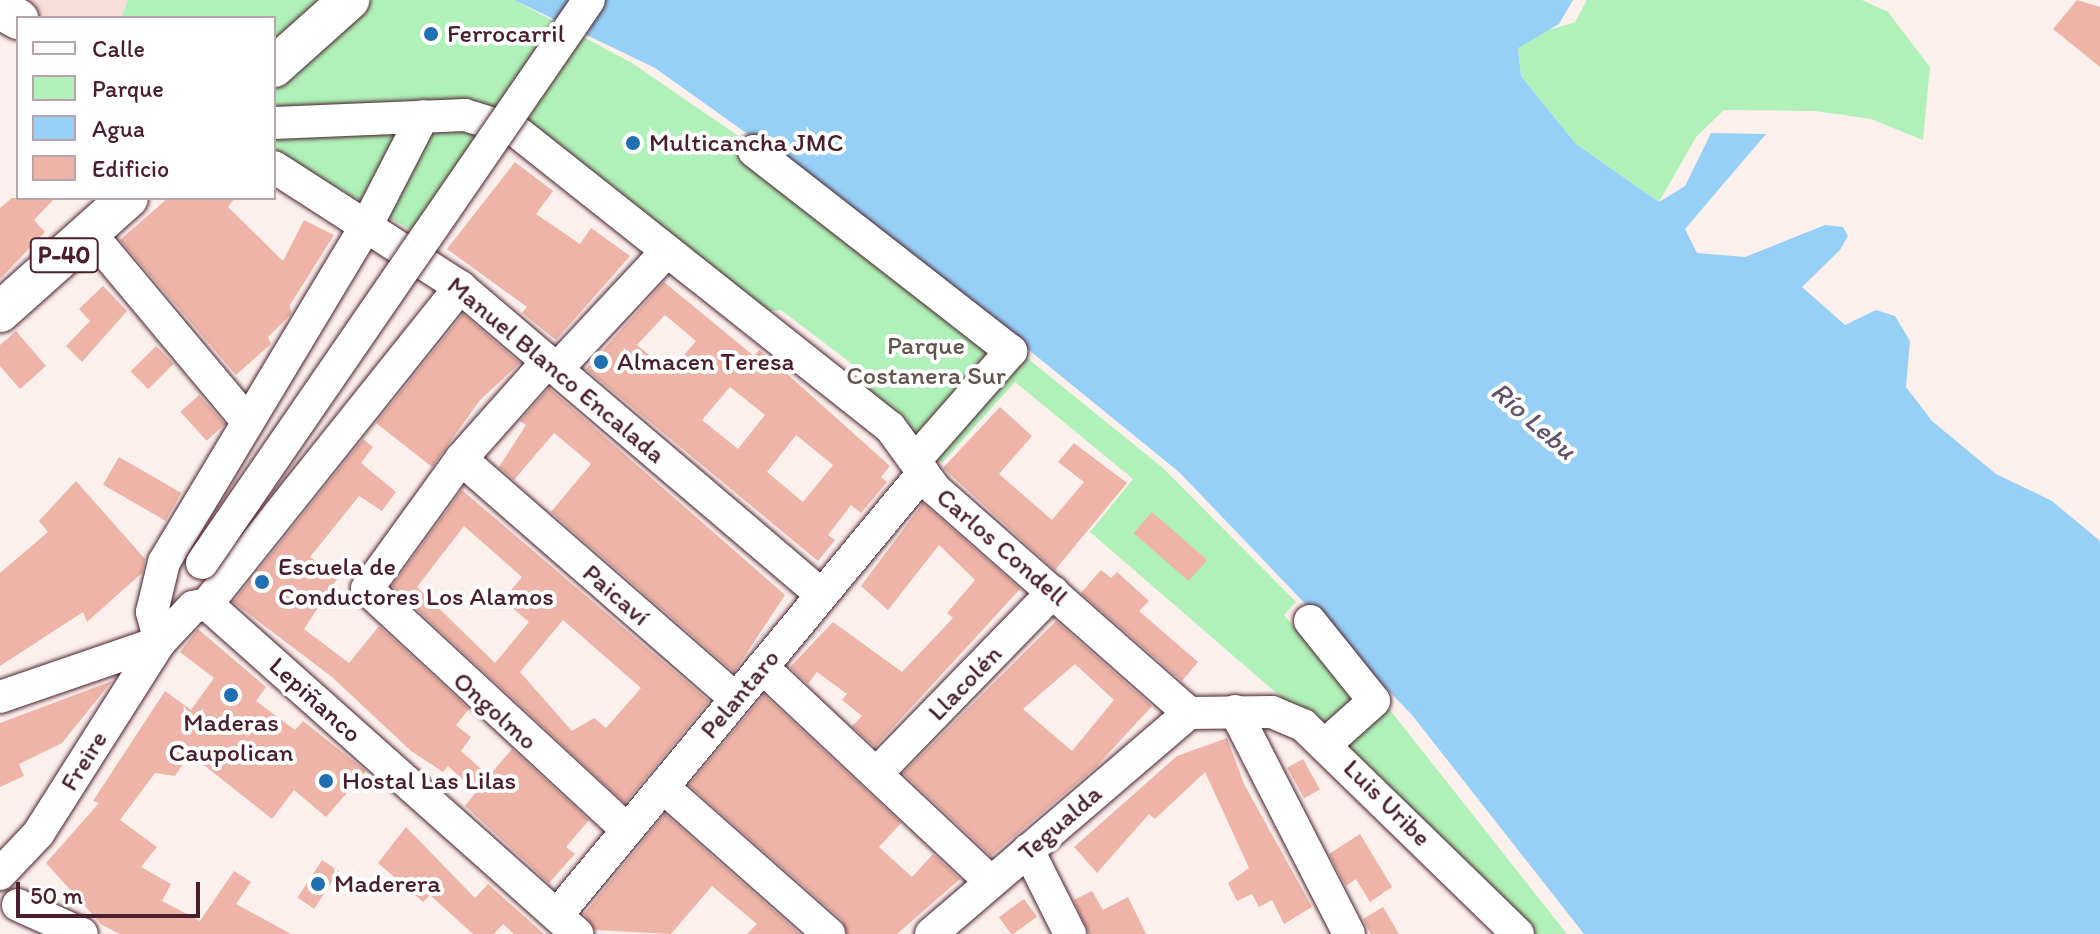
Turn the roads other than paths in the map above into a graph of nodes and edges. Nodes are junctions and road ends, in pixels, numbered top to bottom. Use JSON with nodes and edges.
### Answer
{"nodes":[{"id":1,"x":349,"y":0,"type":"edge"},
{"id":2,"x":589,"y":0,"type":"edge"},
{"id":3,"x":276,"y":65,"type":"edge"},
{"id":4,"x":423,"y":116,"type":"junction"},
{"id":5,"x":276,"y":123,"type":"edge"},
{"id":6,"x":754,"y":151,"type":"dead end"},
{"id":7,"x":276,"y":168,"type":"edge"},
{"id":8,"x":126,"y":200,"type":"edge"},
{"id":9,"x":368,"y":223,"type":"junction"},
{"id":10,"x":89,"y":232,"type":"junction"},
{"id":11,"x":667,"y":251,"type":"junction"},
{"id":12,"x":460,"y":287,"type":"junction"},
{"id":13,"x":0,"y":312,"type":"edge"},
{"id":14,"x":553,"y":365,"type":"junction"},
{"id":15,"x":247,"y":421,"type":"junction"},
{"id":16,"x":461,"y":459,"type":"junction"},
{"id":17,"x":919,"y":466,"type":"junction"},
{"id":18,"x":1053,"y":592,"type":"junction"},
{"id":19,"x":822,"y":595,"type":"junction"},
{"id":20,"x":200,"y":605,"type":"junction"},
{"id":21,"x":1310,"y":621,"type":"dead end"},
{"id":22,"x":160,"y":642,"type":"junction"},
{"id":23,"x":762,"y":667,"type":"junction"},
{"id":24,"x":0,"y":697,"type":"edge"},
{"id":25,"x":736,"y":699,"type":"junction"},
{"id":26,"x":1235,"y":711,"type":"junction"},
{"id":27,"x":1189,"y":713,"type":"junction"},
{"id":28,"x":1327,"y":743,"type":"junction"},
{"id":29,"x":876,"y":774,"type":"junction"},
{"id":30,"x":663,"y":787,"type":"junction"},
{"id":31,"x":627,"y":830,"type":"junction"},
{"id":32,"x":1028,"y":850,"type":"junction"},
{"id":33,"x":0,"y":875,"type":"edge"},
{"id":34,"x":991,"y":882,"type":"junction"},
{"id":35,"x":25,"y":920,"type":"edge"},
{"id":36,"x":567,"y":924,"type":"edge"},
{"id":37,"x":82,"y":934,"type":"edge"},
{"id":38,"x":829,"y":934,"type":"edge"},
{"id":39,"x":931,"y":934,"type":"edge"},
{"id":40,"x":1070,"y":934,"type":"edge"},
{"id":41,"x":1349,"y":934,"type":"edge"},
{"id":42,"x":1518,"y":934,"type":"edge"}],
"edges":[{"from":1,"to":3,"type":"main road"},
{"from":2,"to":20,"type":"street","bridge":true},
{"from":4,"to":5,"type":"street","name":"Carlos Condell"},
{"from":4,"to":9,"type":"street"},
{"from":4,"to":11,"type":"street","name":"Carlos Condell"},
{"from":6,"to":17,"type":"street","name":"Pelantaro"},
{"from":7,"to":9,"type":"street","name":"Manuel Blanco Encalada"},
{"from":8,"to":10,"type":"main road","number":"P-40"},
{"from":9,"to":12,"type":"street","name":"Manuel Blanco Encalada"},
{"from":9,"to":15,"type":"street"},
{"from":10,"to":13,"type":"main road","number":"P-40"},
{"from":10,"to":15,"type":"street"},
{"from":11,"to":14,"type":"street"},
{"from":11,"to":17,"type":"street","name":"Carlos Condell"},
{"from":12,"to":14,"type":"street","name":"Manuel Blanco Encalada"},
{"from":12,"to":20,"type":"street"},
{"from":14,"to":16,"type":"street"},
{"from":14,"to":19,"type":"street","name":"Manuel Blanco Encalada"},
{"from":15,"to":22,"type":"street"},
{"from":16,"to":25,"type":"street","name":"Paicaví"},
{"from":16,"to":31,"type":"street","name":"Ongolmo"},
{"from":17,"to":18,"type":"street","name":"Carlos Condell"},
{"from":17,"to":19,"type":"street","name":"Pelantaro"},
{"from":18,"to":27,"type":"street","name":"Carlos Condell"},
{"from":18,"to":29,"type":"street","name":"Llacolén"},
{"from":19,"to":23,"type":"street","name":"Pelantaro"},
{"from":20,"to":22,"type":"street"},
{"from":20,"to":36,"type":"street","name":"Lepiñanco"},
{"from":21,"to":28,"type":"street"},
{"from":22,"to":24,"type":"street"},
{"from":22,"to":33,"type":"street","name":"Freire"},
{"from":23,"to":25,"type":"street","name":"Pelantaro"},
{"from":23,"to":29,"type":"street"},
{"from":25,"to":30,"type":"street","name":"Pelantaro"},
{"from":26,"to":27,"type":"street"},
{"from":26,"to":28,"type":"street","name":"Luis Uribe"},
{"from":26,"to":41,"type":"street"},
{"from":27,"to":32,"type":"street","name":"Tegualda"},
{"from":28,"to":42,"type":"street","name":"Luis Uribe"},
{"from":29,"to":34,"type":"street"},
{"from":30,"to":31,"type":"street","name":"Pelantaro"},
{"from":30,"to":38,"type":"street"},
{"from":31,"to":36,"type":"street","name":"Pelantaro"},
{"from":32,"to":34,"type":"street","name":"Tegualda"},
{"from":32,"to":40,"type":"street"},
{"from":33,"to":35,"type":"street"},
{"from":34,"to":39,"type":"street","name":"Tegualda"},
{"from":35,"to":37,"type":"street"}]}
